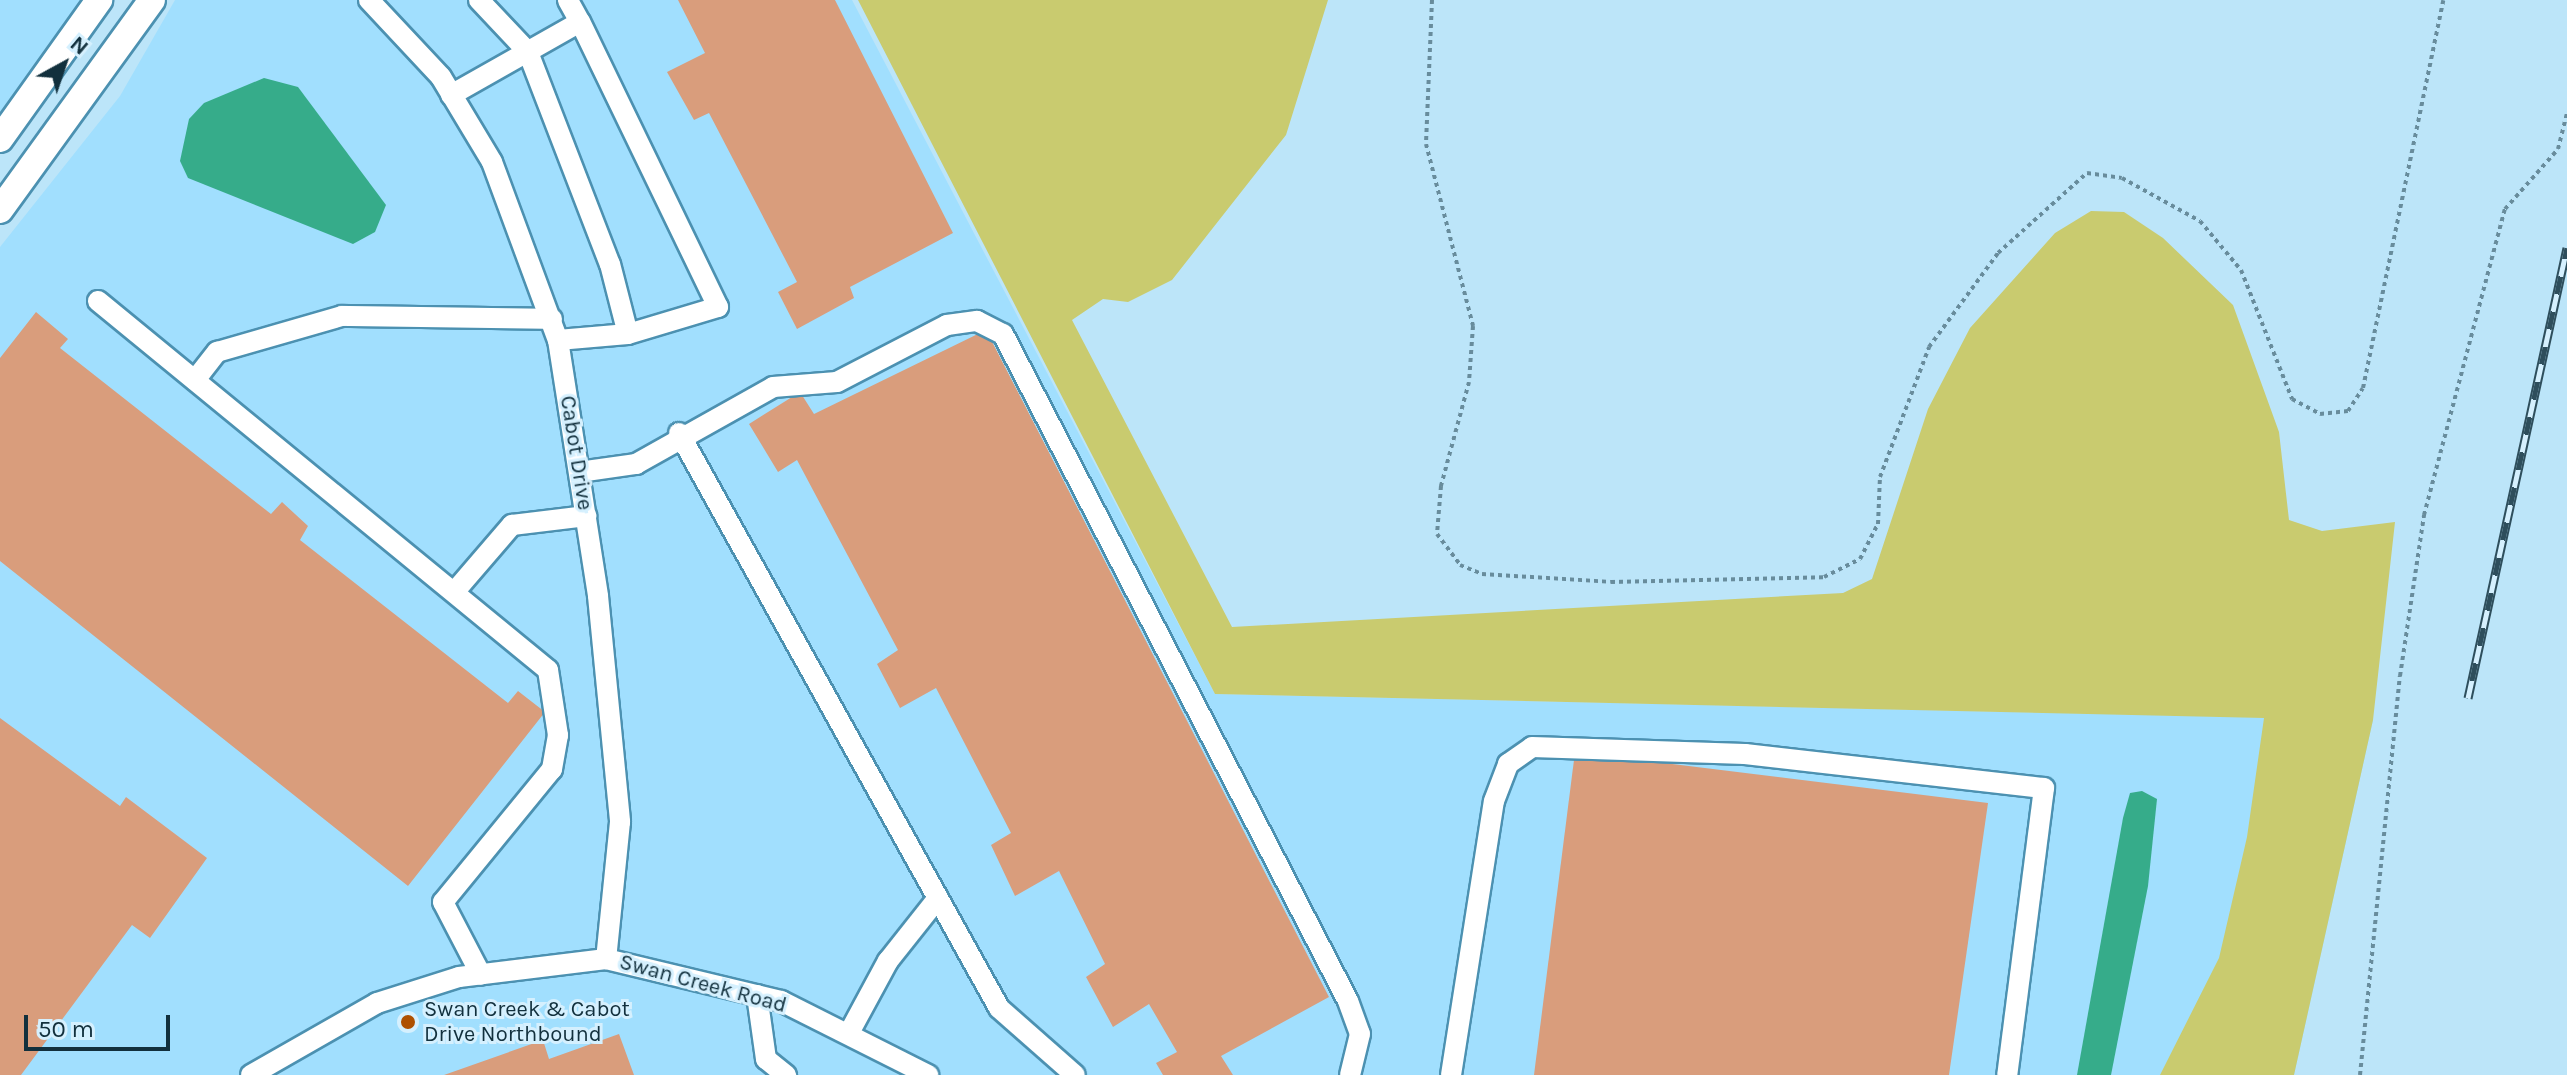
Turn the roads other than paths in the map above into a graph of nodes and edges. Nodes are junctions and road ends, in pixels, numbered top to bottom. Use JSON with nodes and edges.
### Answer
{"nodes":[{"id":1,"x":99,"y":0,"type":"edge"},
{"id":2,"x":152,"y":0,"type":"edge"},
{"id":3,"x":369,"y":0,"type":"edge"},
{"id":4,"x":479,"y":0,"type":"edge"},
{"id":5,"x":568,"y":0,"type":"edge"},
{"id":6,"x":580,"y":22,"type":"junction"},
{"id":7,"x":528,"y":52,"type":"junction"},
{"id":8,"x":451,"y":95,"type":"junction"},
{"id":9,"x":0,"y":139,"type":"edge"},
{"id":10,"x":0,"y":210,"type":"edge"},
{"id":11,"x":98,"y":301,"type":"dead end"},
{"id":12,"x":552,"y":319,"type":"junction"},
{"id":13,"x":628,"y":334,"type":"junction"},
{"id":14,"x":558,"y":340,"type":"junction"},
{"id":15,"x":195,"y":380,"type":"junction"},
{"id":16,"x":679,"y":433,"type":"junction"},
{"id":17,"x":579,"y":472,"type":"junction"},
{"id":18,"x":586,"y":516,"type":"junction"},
{"id":19,"x":456,"y":590,"type":"junction"},
{"id":20,"x":938,"y":898,"type":"junction"},
{"id":21,"x":606,"y":959,"type":"junction"},
{"id":22,"x":481,"y":975,"type":"junction"},
{"id":23,"x":757,"y":995,"type":"junction"},
{"id":24,"x":849,"y":1033,"type":"junction"},
{"id":25,"x":251,"y":1075,"type":"edge"},
{"id":26,"x":786,"y":1075,"type":"edge"},
{"id":27,"x":928,"y":1075,"type":"edge"},
{"id":28,"x":1075,"y":1075,"type":"edge"},
{"id":29,"x":1350,"y":1075,"type":"edge"},
{"id":30,"x":1451,"y":1075,"type":"edge"},
{"id":31,"x":2007,"y":1075,"type":"edge"}],
"edges":[{"from":1,"to":9,"type":"main road"},
{"from":2,"to":10,"type":"main road"},
{"from":3,"to":8,"type":"street","name":"Cabot Drive"},
{"from":4,"to":7,"type":"street"},
{"from":5,"to":6,"type":"street"},
{"from":6,"to":7,"type":"street"},
{"from":6,"to":13,"type":"street"},
{"from":7,"to":8,"type":"street"},
{"from":7,"to":13,"type":"street"},
{"from":8,"to":12,"type":"street","name":"Cabot Drive"},
{"from":11,"to":15,"type":"street"},
{"from":12,"to":14,"type":"street","name":"Cabot Drive"},
{"from":12,"to":15,"type":"street"},
{"from":13,"to":14,"type":"street"},
{"from":14,"to":17,"type":"street","name":"Cabot Drive"},
{"from":15,"to":19,"type":"street"},
{"from":16,"to":17,"type":"street"},
{"from":16,"to":20,"type":"street"},
{"from":16,"to":29,"type":"street"},
{"from":17,"to":18,"type":"street","name":"Cabot Drive"},
{"from":18,"to":19,"type":"street"},
{"from":18,"to":21,"type":"street","name":"Cabot Drive"},
{"from":19,"to":22,"type":"street"},
{"from":20,"to":24,"type":"street"},
{"from":20,"to":28,"type":"street"},
{"from":21,"to":22,"type":"street"},
{"from":21,"to":23,"type":"street","name":"Swan Creek Road"},
{"from":22,"to":25,"type":"street"},
{"from":23,"to":24,"type":"street","name":"Swan Creek Road"},
{"from":23,"to":26,"type":"street"},
{"from":24,"to":27,"type":"street","name":"Swan Creek Road"},
{"from":30,"to":31,"type":"street"}]}
